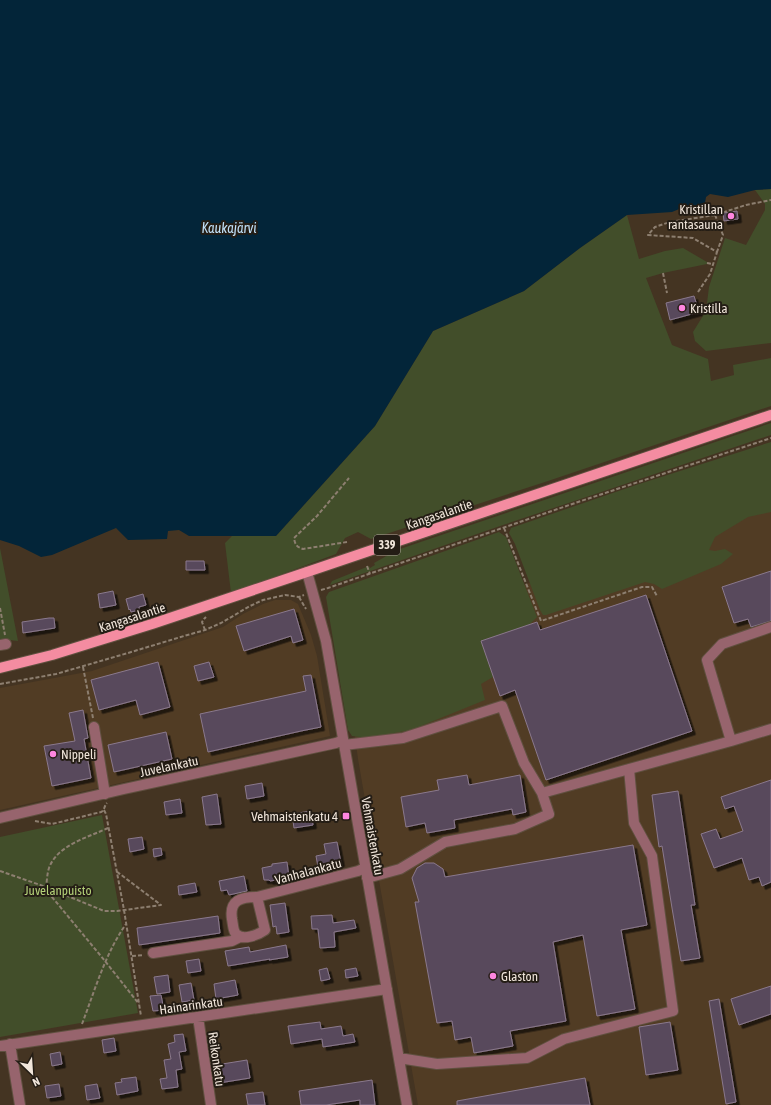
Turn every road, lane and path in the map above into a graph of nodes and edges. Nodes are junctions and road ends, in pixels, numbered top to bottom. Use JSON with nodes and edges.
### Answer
{"nodes":[{"id":1,"x":771,"y":200,"type":"edge"},
{"id":2,"x":715,"y":214,"type":"junction"},
{"id":3,"x":717,"y":252,"type":"junction"},
{"id":4,"x":707,"y":263,"type":"dead end"},
{"id":5,"x":713,"y":264,"type":"junction"},
{"id":6,"x":663,"y":273,"type":"dead end"},
{"id":7,"x":698,"y":292,"type":"dead end"},
{"id":8,"x":667,"y":293,"type":"dead end"},
{"id":9,"x":771,"y":415,"type":"edge"},
{"id":10,"x":771,"y":438,"type":"edge"},
{"id":11,"x":350,"y":478,"type":"dead end"},
{"id":12,"x":504,"y":528,"type":"junction"},
{"id":13,"x":348,"y":542,"type":"dead end"},
{"id":14,"x":367,"y":566,"type":"dead end"},
{"id":15,"x":307,"y":572,"type":"junction"},
{"id":16,"x":370,"y":574,"type":"junction"},
{"id":17,"x":313,"y":592,"type":"junction"},
{"id":18,"x":657,"y":596,"type":"dead end"},
{"id":19,"x":0,"y":608,"type":"edge"},
{"id":20,"x":209,"y":615,"type":"dead end"},
{"id":21,"x":771,"y":627,"type":"edge"},
{"id":22,"x":206,"y":630,"type":"junction"},
{"id":23,"x":3,"y":645,"type":"edge"},
{"id":24,"x":82,"y":667,"type":"junction"},
{"id":25,"x":0,"y":668,"type":"edge"},
{"id":26,"x":0,"y":684,"type":"edge"},
{"id":27,"x":94,"y":726,"type":"joint"},
{"id":28,"x":771,"y":729,"type":"edge"},
{"id":29,"x":731,"y":741,"type":"junction"},
{"id":30,"x":344,"y":742,"type":"junction"},
{"id":31,"x":629,"y":769,"type":"junction"},
{"id":32,"x":542,"y":793,"type":"junction"},
{"id":33,"x":105,"y":794,"type":"junction"},
{"id":34,"x":104,"y":810,"type":"dead end"},
{"id":35,"x":0,"y":818,"type":"edge"},
{"id":36,"x":108,"y":828,"type":"junction"},
{"id":37,"x":0,"y":871,"type":"edge"},
{"id":38,"x":116,"y":871,"type":"junction"},
{"id":39,"x":366,"y":873,"type":"junction"},
{"id":40,"x":46,"y":887,"type":"junction"},
{"id":41,"x":257,"y":897,"type":"junction"},
{"id":42,"x":124,"y":910,"type":"junction"},
{"id":43,"x":126,"y":924,"type":"junction"},
{"id":44,"x":240,"y":937,"type":"junction"},
{"id":45,"x":153,"y":953,"type":"dead end"},
{"id":46,"x":106,"y":961,"type":"junction"},
{"id":47,"x":387,"y":990,"type":"junction"},
{"id":48,"x":140,"y":1005,"type":"junction"},
{"id":49,"x":198,"y":1017,"type":"junction"},
{"id":50,"x":143,"y":1025,"type":"junction"},
{"id":51,"x":78,"y":1035,"type":"junction"},
{"id":52,"x":5,"y":1045,"type":"edge"},
{"id":53,"x":398,"y":1058,"type":"junction"},
{"id":54,"x":20,"y":1105,"type":"edge"},
{"id":55,"x":211,"y":1105,"type":"edge"},
{"id":56,"x":407,"y":1105,"type":"edge"}],
"edges":[{"from":1,"to":2,"type":"path"},
{"from":2,"to":3,"type":"path"},
{"from":2,"to":3,"type":"path"},
{"from":3,"to":5,"type":"path"},
{"from":4,"to":5,"type":"path"},
{"from":5,"to":7,"type":"path"},
{"from":6,"to":8,"type":"path"},
{"from":9,"to":15,"type":"main road","name":"Kangasalantie","number":"339"},
{"from":10,"to":12,"type":"path"},
{"from":11,"to":13,"type":"path"},
{"from":12,"to":16,"type":"path"},
{"from":12,"to":18,"type":"path"},
{"from":14,"to":16,"type":"path"},
{"from":15,"to":17,"type":"street","name":"Vehmaistenkatu"},
{"from":15,"to":25,"type":"main road","name":"Kangasalantie","number":"339"},
{"from":16,"to":17,"type":"path"},
{"from":17,"to":22,"type":"path"},
{"from":17,"to":30,"type":"street","name":"Vehmaistenkatu"},
{"from":19,"to":23,"type":"path"},
{"from":20,"to":22,"type":"path"},
{"from":21,"to":29,"type":"street"},
{"from":22,"to":24,"type":"path"},
{"from":24,"to":26,"type":"path"},
{"from":24,"to":27,"type":"path"},
{"from":27,"to":33,"type":"street"},
{"from":28,"to":29,"type":"street"},
{"from":29,"to":31,"type":"street"},
{"from":30,"to":32,"type":"street","name":"Juvelankatu"},
{"from":30,"to":33,"type":"street","name":"Juvelankatu"},
{"from":30,"to":39,"type":"street","name":"Vehmaistenkatu"},
{"from":31,"to":32,"type":"street"},
{"from":31,"to":53,"type":"street"},
{"from":32,"to":39,"type":"street","name":"Vanhalankatu"},
{"from":33,"to":35,"type":"street","name":"Juvelankatu"},
{"from":34,"to":36,"type":"path"},
{"from":36,"to":38,"type":"path"},
{"from":36,"to":40,"type":"path"},
{"from":37,"to":40,"type":"path"},
{"from":38,"to":42,"type":"path"},
{"from":38,"to":42,"type":"path"},
{"from":39,"to":41,"type":"street","name":"Vanhalankatu"},
{"from":39,"to":47,"type":"street","name":"Vehmaistenkatu"},
{"from":40,"to":42,"type":"path"},
{"from":40,"to":46,"type":"path"},
{"from":41,"to":44,"type":"street"},
{"from":41,"to":44,"type":"street","name":"Vanhalankatu"},
{"from":42,"to":43,"type":"path"},
{"from":43,"to":46,"type":"path"},
{"from":43,"to":48,"type":"path"},
{"from":44,"to":45,"type":"street"},
{"from":46,"to":48,"type":"path"},
{"from":46,"to":51,"type":"path"},
{"from":47,"to":49,"type":"street","name":"Hainarinkatu"},
{"from":47,"to":53,"type":"street","name":"Vehmaistenkatu"},
{"from":48,"to":50,"type":"path"},
{"from":49,"to":50,"type":"street","name":"Hainarinkatu"},
{"from":49,"to":55,"type":"street","name":"Reikonkatu"},
{"from":50,"to":51,"type":"street","name":"Hainarinkatu"},
{"from":51,"to":52,"type":"street","name":"Hainarinkatu"},
{"from":52,"to":54,"type":"street"},
{"from":53,"to":56,"type":"street","name":"Vehmaistenkatu"}]}
